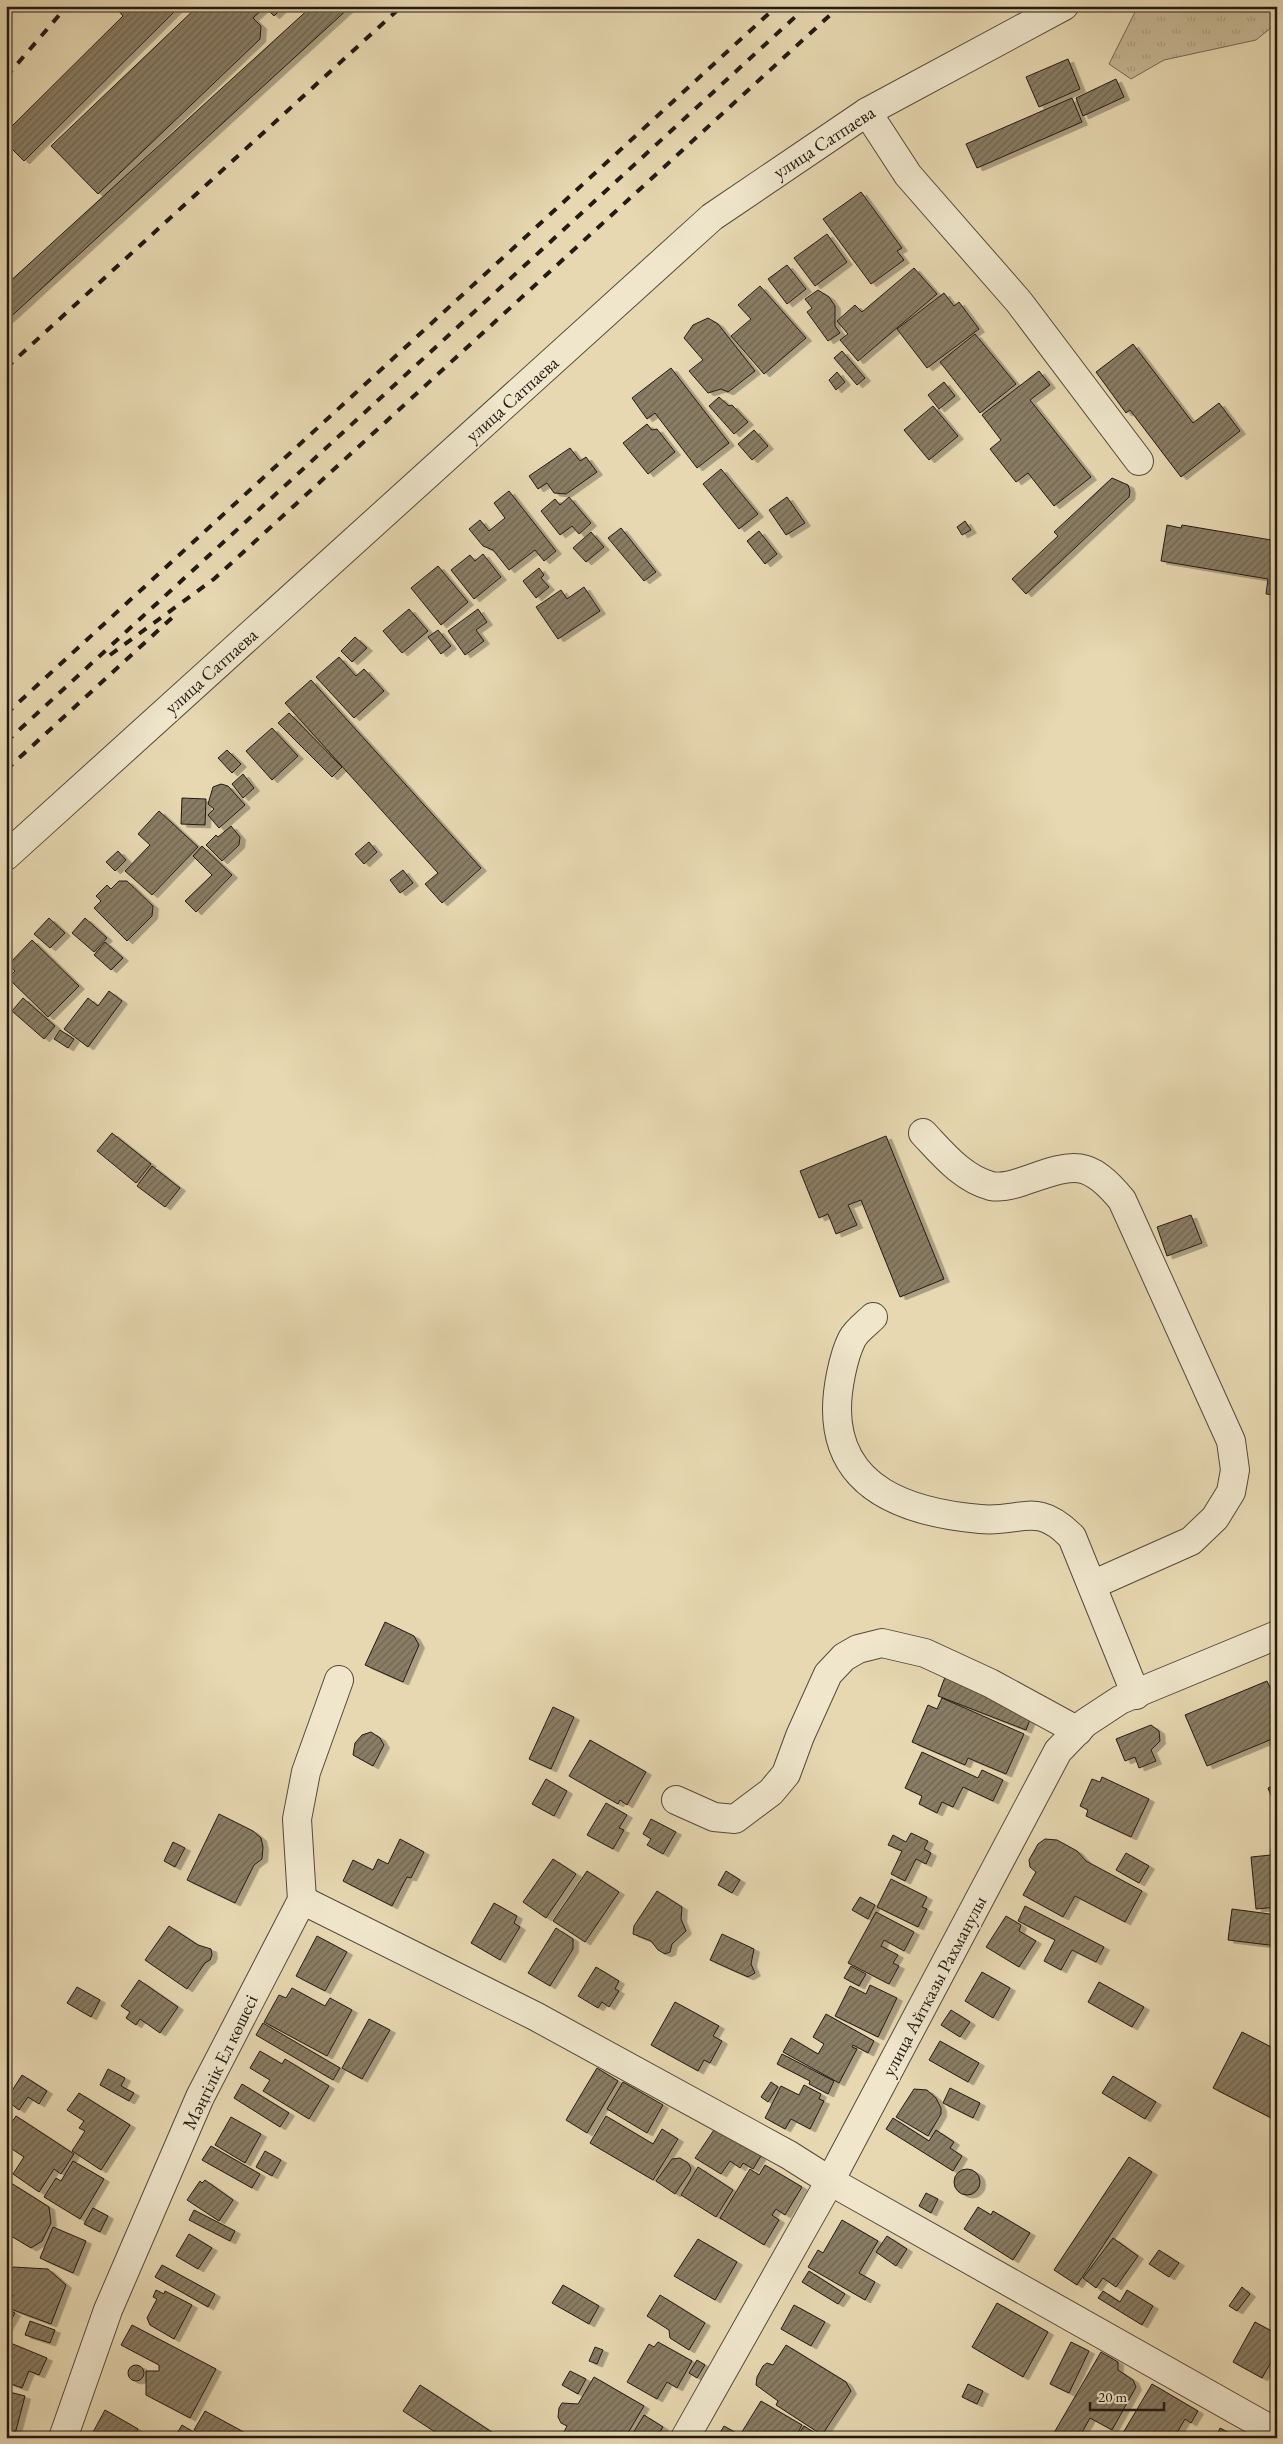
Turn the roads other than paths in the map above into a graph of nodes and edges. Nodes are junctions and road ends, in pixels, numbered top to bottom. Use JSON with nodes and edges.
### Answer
{"nodes":[{"id":1,"x":1064,"y":6,"type":"edge"},
{"id":2,"x":867,"y":112,"type":"junction"},
{"id":3,"x":1139,"y":461,"type":"dead end"},
{"id":4,"x":6,"y":856,"type":"edge"},
{"id":5,"x":923,"y":1133,"type":"dead end"},
{"id":6,"x":873,"y":1317,"type":"dead end"},
{"id":7,"x":1092,"y":1585,"type":"junction"},
{"id":8,"x":1277,"y":1636,"type":"edge"},
{"id":9,"x":339,"y":1680,"type":"dead end"},
{"id":10,"x":1136,"y":1695,"type":"junction"},
{"id":11,"x":1078,"y":1731,"type":"junction"},
{"id":12,"x":676,"y":1800,"type":"dead end"},
{"id":13,"x":302,"y":1900,"type":"junction"},
{"id":14,"x":830,"y":2181,"type":"junction"},
{"id":15,"x":1277,"y":2433,"type":"edge"},
{"id":16,"x":63,"y":2438,"type":"edge"},
{"id":17,"x":685,"y":2438,"type":"edge"}],
"edges":[{"from":1,"to":2,"type":"street","name":"улица Сатпаева"},
{"from":2,"to":3,"type":"street"},
{"from":2,"to":4,"type":"street","name":"улица Сатпаева"},
{"from":5,"to":7,"type":"street"},
{"from":6,"to":7,"type":"street"},
{"from":7,"to":10,"type":"street"},
{"from":8,"to":10,"type":"street","name":"улица Айтказы Рахманулы"},
{"from":9,"to":13,"type":"street"},
{"from":10,"to":11,"type":"street","name":"улица Айтказы Рахманулы"},
{"from":11,"to":12,"type":"street"},
{"from":11,"to":14,"type":"street","name":"улица Айтказы Рахманулы"},
{"from":13,"to":14,"type":"street"},
{"from":13,"to":16,"type":"street","name":"Мәңгілік Ел көшесі"},
{"from":14,"to":15,"type":"street"},
{"from":14,"to":17,"type":"street","name":"улица Айтказы Рахманулы"}]}
